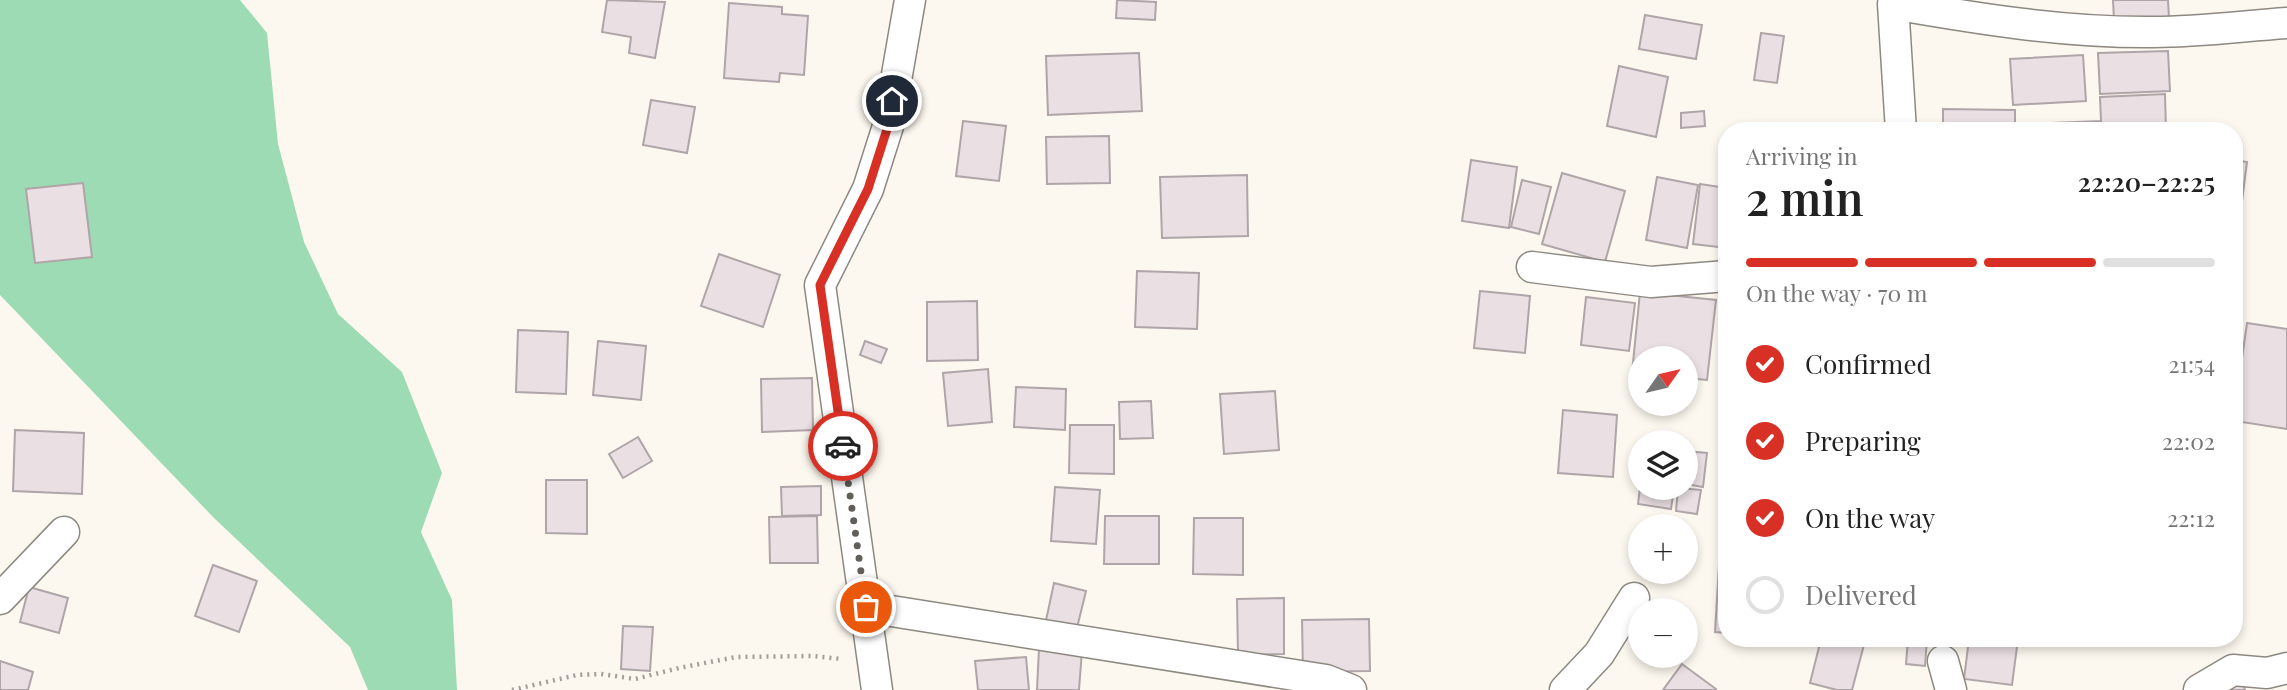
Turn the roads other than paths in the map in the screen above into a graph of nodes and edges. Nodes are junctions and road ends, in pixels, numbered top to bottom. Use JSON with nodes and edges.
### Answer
{"nodes":[{"id":1,"x":910,"y":0,"type":"edge"},
{"id":2,"x":1891,"y":2,"type":"edge"},
{"id":3,"x":2287,"y":23,"type":"edge"},
{"id":4,"x":1901,"y":122,"type":"edge"},
{"id":5,"x":1532,"y":267,"type":"dead end"},
{"id":6,"x":1718,"y":277,"type":"edge"},
{"id":7,"x":64,"y":532,"type":"dead end"},
{"id":8,"x":0,"y":600,"type":"edge"},
{"id":9,"x":866,"y":607,"type":"junction"},
{"id":10,"x":1628,"y":608,"type":"edge"},
{"id":11,"x":1943,"y":661,"type":"dead end"},
{"id":12,"x":2287,"y":668,"type":"edge"},
{"id":13,"x":876,"y":680,"type":"edge"},
{"id":14,"x":1351,"y":690,"type":"edge"},
{"id":15,"x":1565,"y":690,"type":"edge"},
{"id":16,"x":1951,"y":690,"type":"edge"},
{"id":17,"x":2199,"y":690,"type":"edge"}],
"edges":[{"from":1,"to":9,"type":"street"},
{"from":2,"to":3,"type":"street"},
{"from":2,"to":4,"type":"street"},
{"from":5,"to":6,"type":"street"},
{"from":7,"to":8,"type":"street"},
{"from":9,"to":13,"type":"street"},
{"from":9,"to":14,"type":"street"},
{"from":10,"to":15,"type":"street"},
{"from":11,"to":16,"type":"street"},
{"from":12,"to":17,"type":"street"}]}
